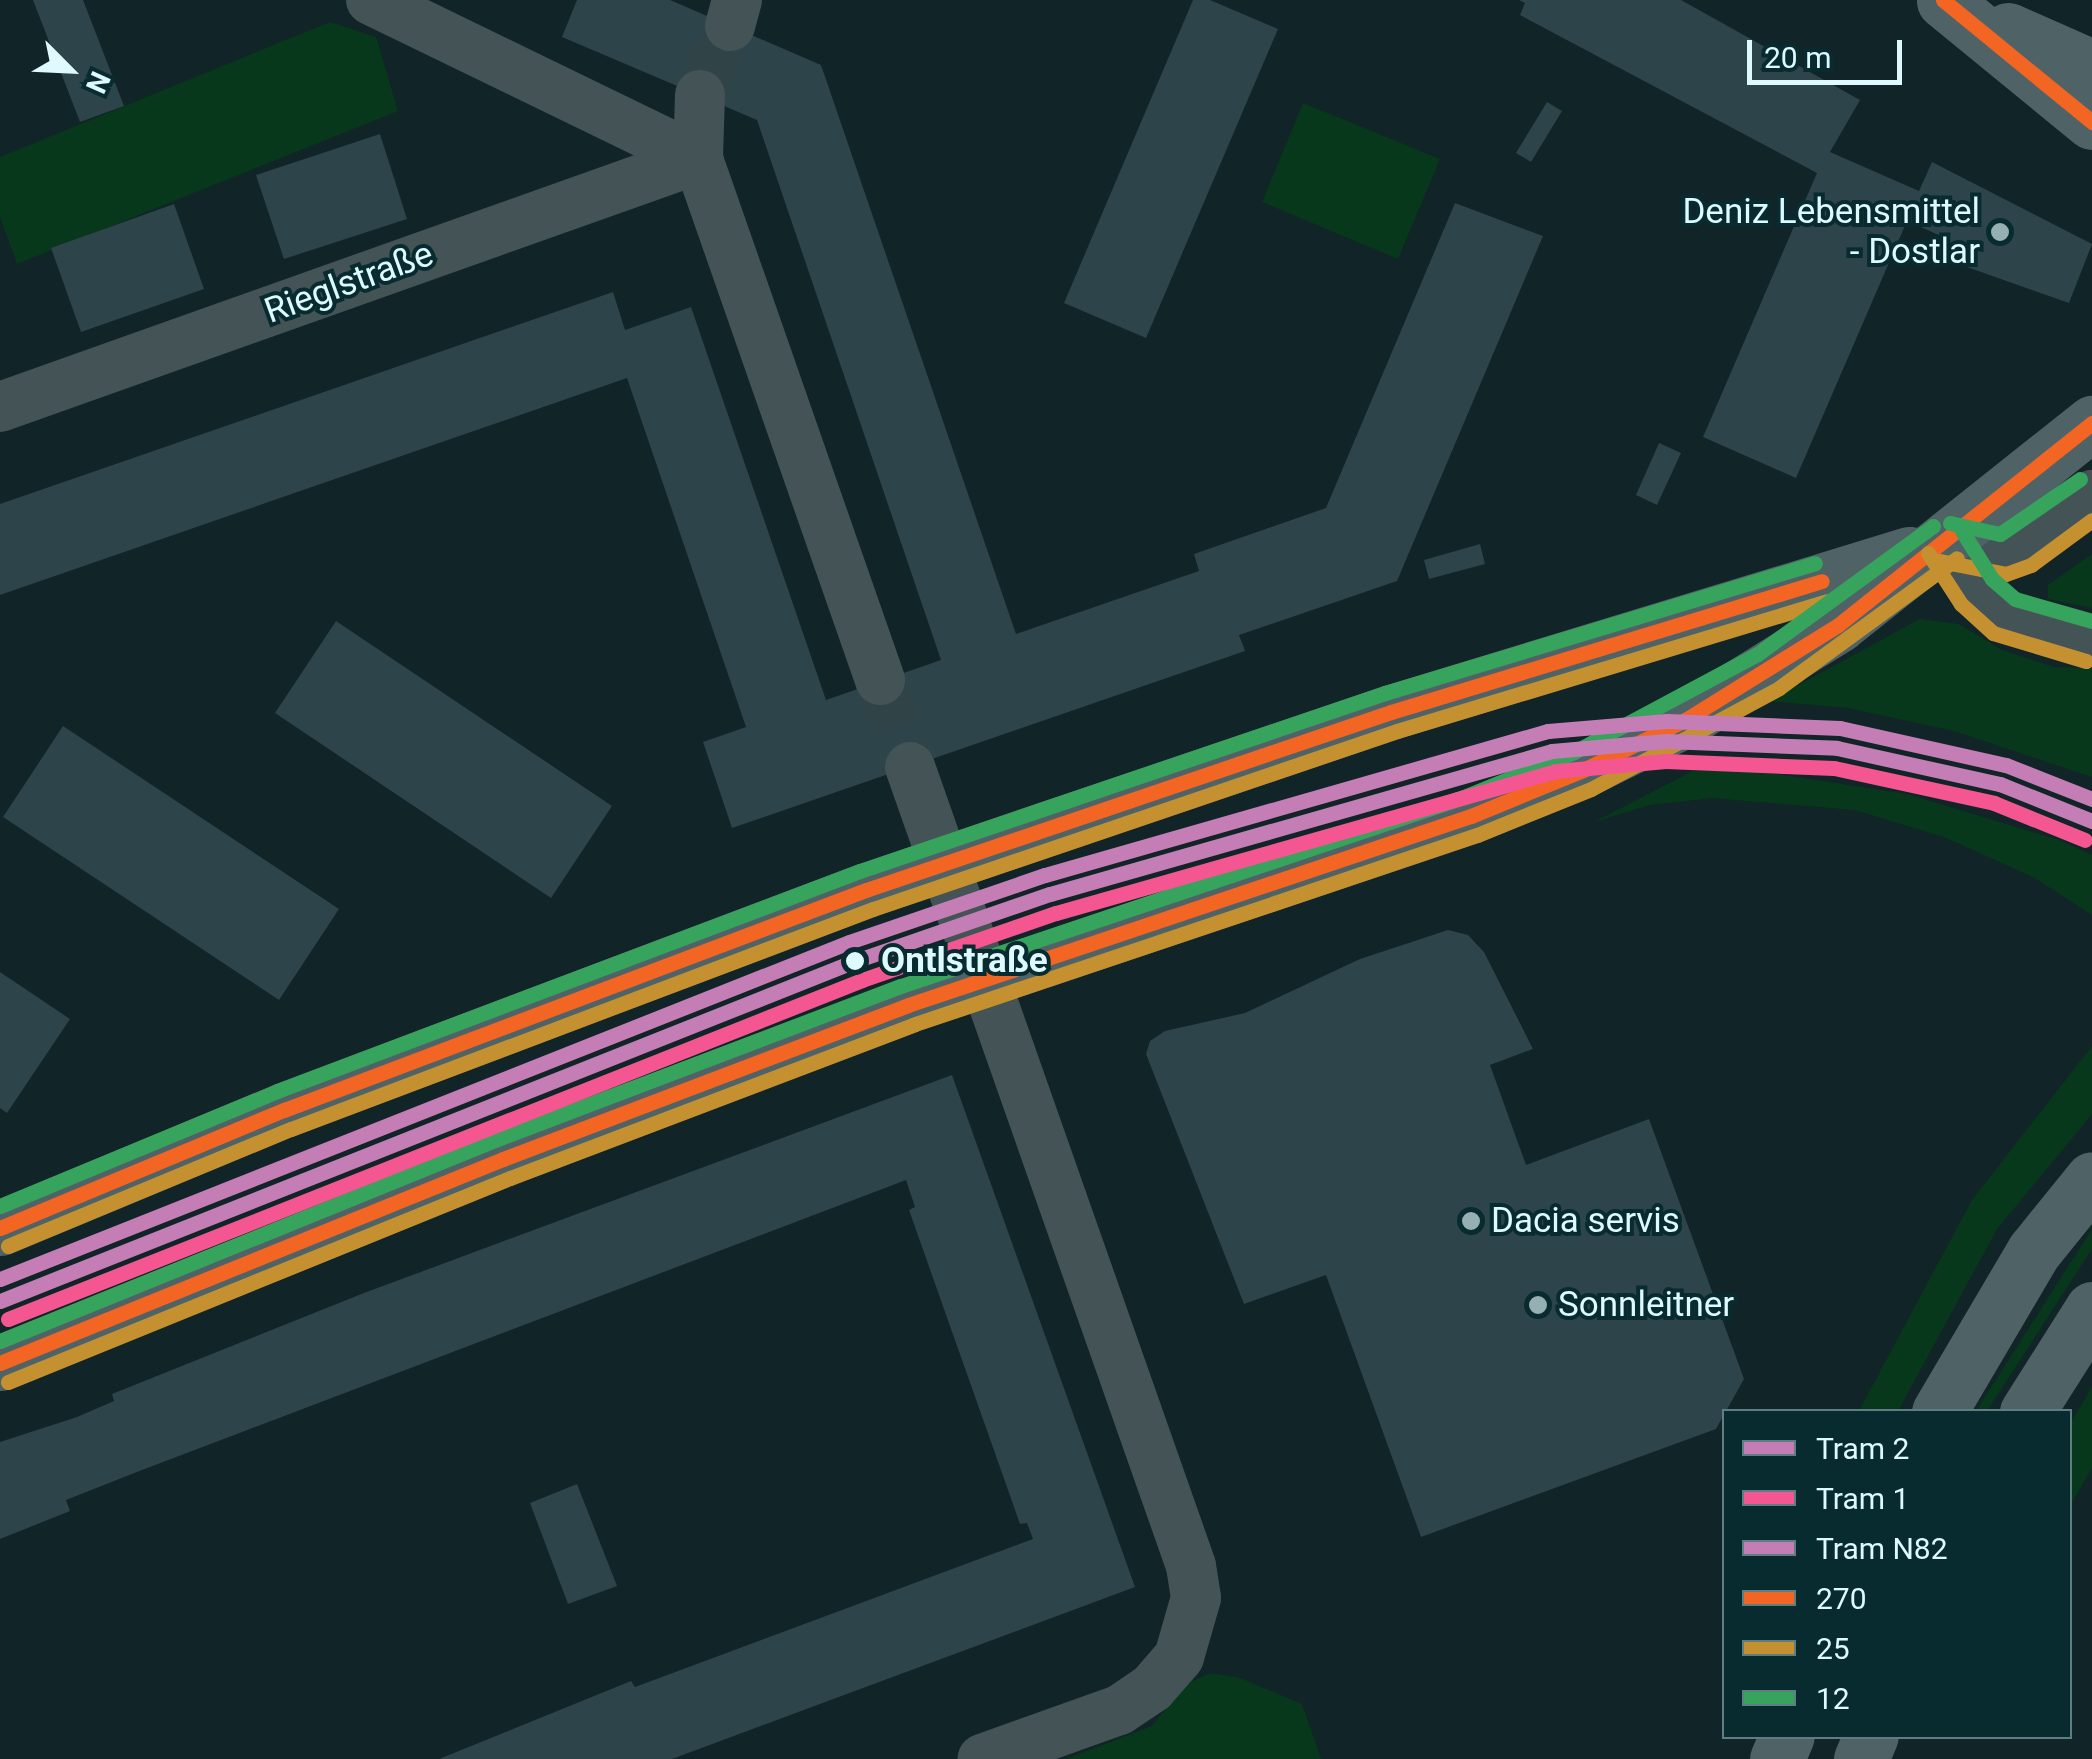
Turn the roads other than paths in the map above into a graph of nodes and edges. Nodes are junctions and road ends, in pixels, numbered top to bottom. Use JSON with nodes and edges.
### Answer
{"nodes":[{"id":1,"x":371,"y":0,"type":"edge"},
{"id":2,"x":1944,"y":0,"type":"edge"},
{"id":3,"x":2092,"y":67,"type":"edge"},
{"id":4,"x":700,"y":95,"type":"tunnel mouth"},
{"id":5,"x":2092,"y":122,"type":"edge"},
{"id":6,"x":698,"y":159,"type":"junction"},
{"id":7,"x":2092,"y":390,"type":"edge"},
{"id":8,"x":0,"y":407,"type":"edge"},
{"id":9,"x":2081,"y":432,"type":"edge"},
{"id":10,"x":2092,"y":494,"type":"edge"},
{"id":11,"x":1945,"y":542,"type":"junction"},
{"id":12,"x":2092,"y":642,"type":"edge"},
{"id":13,"x":880,"y":680,"type":"tunnel mouth"},
{"id":14,"x":910,"y":767,"type":"tunnel mouth"},
{"id":15,"x":944,"y":864,"type":"junction"},
{"id":16,"x":983,"y":977,"type":"junction"},
{"id":17,"x":2092,"y":1179,"type":"edge"},
{"id":18,"x":0,"y":1228,"type":"edge"},
{"id":19,"x":2092,"y":1309,"type":"edge"},
{"id":20,"x":0,"y":1363,"type":"edge"},
{"id":21,"x":1941,"y":1409,"type":"edge"},
{"id":22,"x":2028,"y":1409,"type":"edge"},
{"id":23,"x":982,"y":1759,"type":"edge"}],
"edges":[{"from":1,"to":6,"type":"street"},
{"from":2,"to":3,"type":"main road"},
{"from":2,"to":5,"type":"main road"},
{"from":4,"to":6,"type":"street"},
{"from":6,"to":8,"type":"street","name":"Rieglstraße"},
{"from":6,"to":13,"type":"street"},
{"from":7,"to":9,"type":"main road"},
{"from":9,"to":11,"type":"main road"},
{"from":10,"to":11,"type":"street"},
{"from":11,"to":12,"type":"street"},
{"from":11,"to":15,"type":"main road"},
{"from":11,"to":16,"type":"main road"},
{"from":14,"to":15,"type":"street"},
{"from":15,"to":16,"type":"street"},
{"from":15,"to":18,"type":"main road"},
{"from":16,"to":20,"type":"main road"},
{"from":16,"to":23,"type":"street"},
{"from":17,"to":21,"type":"main road"},
{"from":19,"to":22,"type":"main road"}]}
